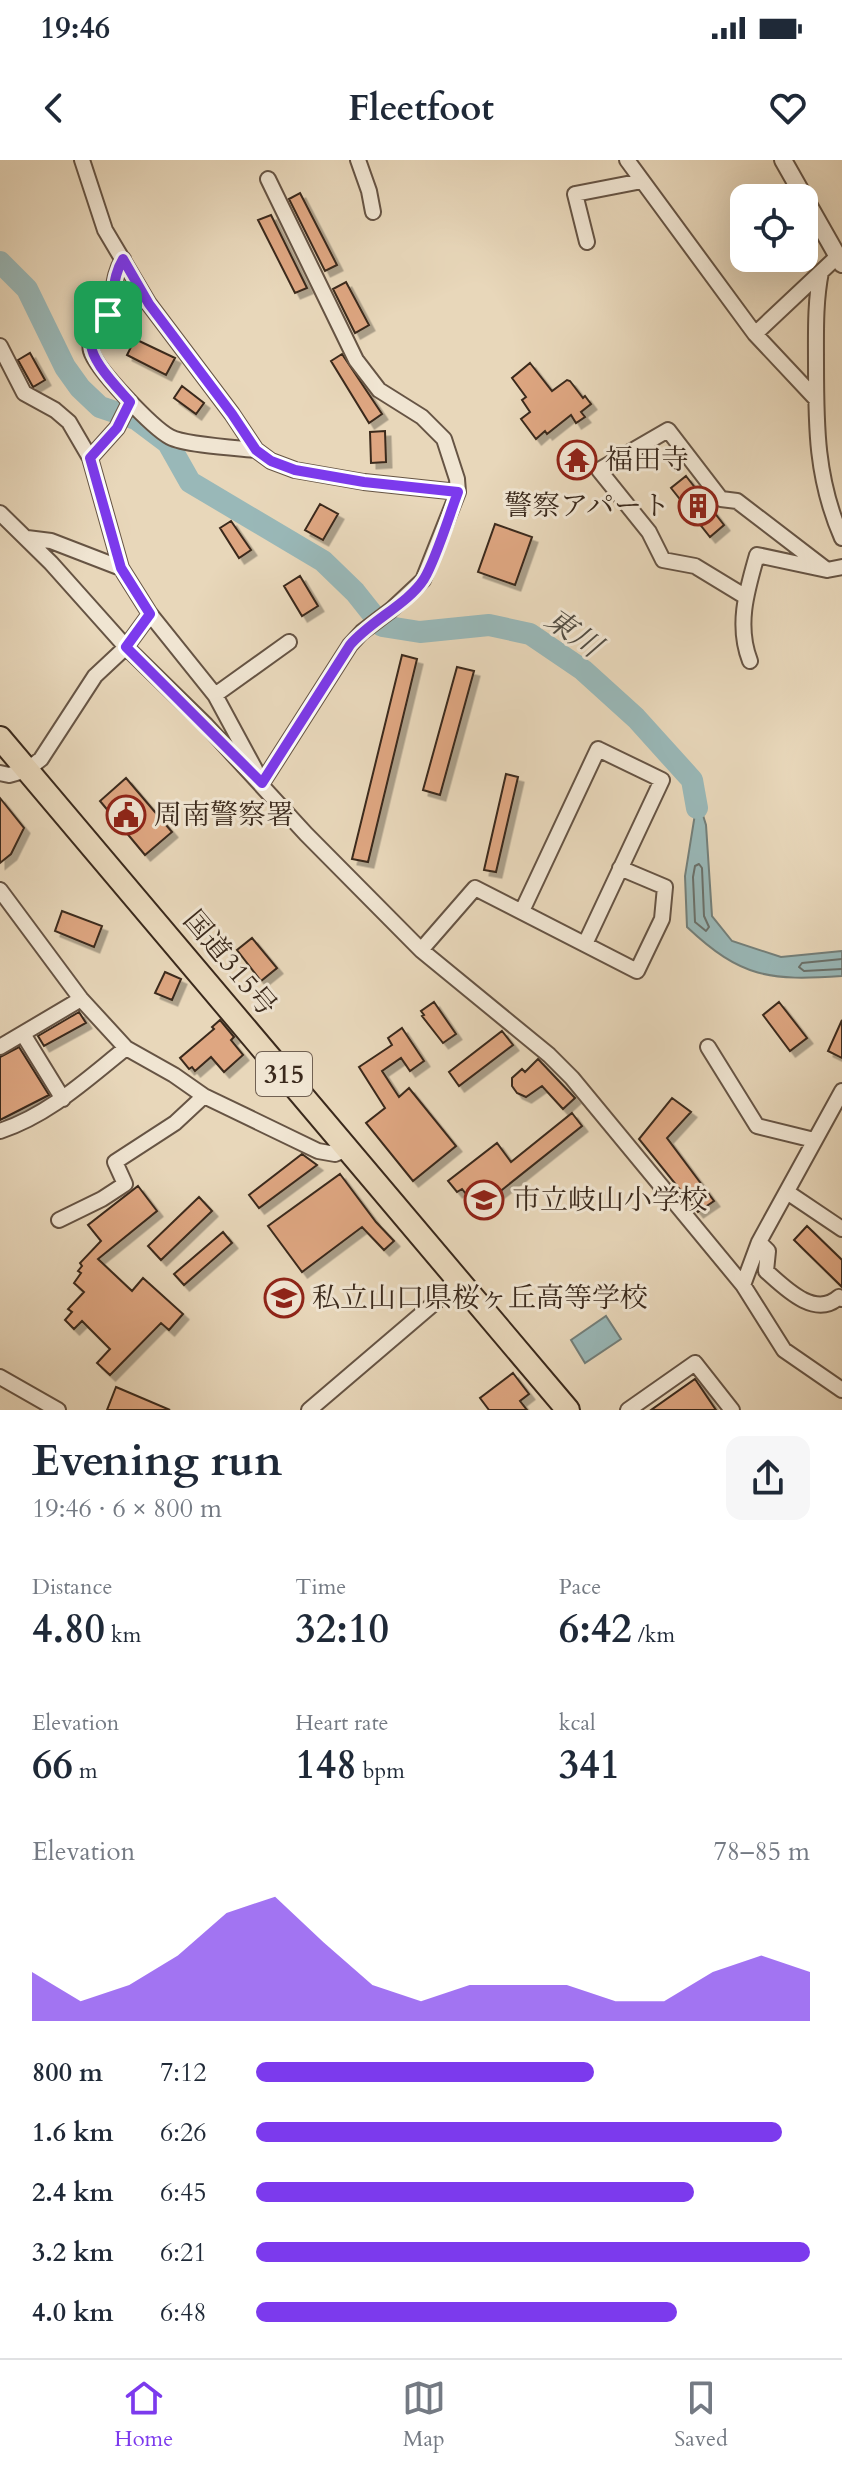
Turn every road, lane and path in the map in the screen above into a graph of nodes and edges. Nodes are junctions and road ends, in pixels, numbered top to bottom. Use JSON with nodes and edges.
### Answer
{"nodes":[{"id":1,"x":82,"y":160,"type":"edge"},
{"id":2,"x":358,"y":160,"type":"edge"},
{"id":3,"x":627,"y":160,"type":"edge"},
{"id":4,"x":783,"y":160,"type":"edge"},
{"id":5,"x":268,"y":179,"type":"dead end"},
{"id":6,"x":642,"y":181,"type":"junction"},
{"id":7,"x":373,"y":212,"type":"dead end"},
{"id":8,"x":587,"y":242,"type":"dead end"},
{"id":9,"x":841,"y":258,"type":"edge"},
{"id":10,"x":123,"y":259,"type":"junction"},
{"id":11,"x":821,"y":272,"type":"junction"},
{"id":12,"x":755,"y":334,"type":"junction"},
{"id":13,"x":0,"y":346,"type":"edge"},
{"id":14,"x":816,"y":399,"type":"junction"},
{"id":15,"x":128,"y":406,"type":"junction"},
{"id":16,"x":256,"y":450,"type":"junction"},
{"id":17,"x":90,"y":458,"type":"junction"},
{"id":18,"x":458,"y":492,"type":"junction"},
{"id":19,"x":0,"y":513,"type":"edge"},
{"id":20,"x":27,"y":538,"type":"junction"},
{"id":21,"x":842,"y":538,"type":"edge"},
{"id":22,"x":121,"y":568,"type":"junction"},
{"id":23,"x":834,"y":569,"type":"edge"},
{"id":24,"x":746,"y":597,"type":"junction"},
{"id":25,"x":150,"y":614,"type":"junction"},
{"id":26,"x":289,"y":642,"type":"dead end"},
{"id":27,"x":126,"y":647,"type":"junction"},
{"id":28,"x":750,"y":661,"type":"dead end"},
{"id":29,"x":215,"y":695,"type":"junction"},
{"id":30,"x":0,"y":738,"type":"edge"},
{"id":31,"x":27,"y":770,"type":"junction"},
{"id":32,"x":0,"y":773,"type":"edge"},
{"id":33,"x":262,"y":783,"type":"junction"},
{"id":34,"x":620,"y":868,"type":"junction"},
{"id":35,"x":0,"y":890,"type":"edge"},
{"id":36,"x":522,"y":911,"type":"junction"},
{"id":37,"x":585,"y":944,"type":"junction"},
{"id":38,"x":421,"y":950,"type":"junction"},
{"id":39,"x":81,"y":999,"type":"junction"},
{"id":40,"x":23,"y":1034,"type":"junction"},
{"id":41,"x":0,"y":1047,"type":"edge"},
{"id":42,"x":708,"y":1047,"type":"dead end"},
{"id":43,"x":126,"y":1048,"type":"junction"},
{"id":44,"x":842,"y":1091,"type":"edge"},
{"id":45,"x":204,"y":1096,"type":"junction"},
{"id":46,"x":63,"y":1099,"type":"junction"},
{"id":47,"x":0,"y":1131,"type":"edge"},
{"id":48,"x":814,"y":1140,"type":"junction"},
{"id":49,"x":347,"y":1149,"type":"junction"},
{"id":50,"x":787,"y":1192,"type":"junction"},
{"id":51,"x":59,"y":1220,"type":"dead end"},
{"id":52,"x":842,"y":1229,"type":"edge"},
{"id":53,"x":759,"y":1242,"type":"junction"},
{"id":54,"x":459,"y":1282,"type":"junction"},
{"id":55,"x":743,"y":1285,"type":"junction"},
{"id":56,"x":842,"y":1299,"type":"edge"},
{"id":57,"x":0,"y":1377,"type":"edge"},
{"id":58,"x":842,"y":1390,"type":"edge"},
{"id":59,"x":58,"y":1410,"type":"edge"},
{"id":60,"x":309,"y":1410,"type":"edge"},
{"id":61,"x":568,"y":1410,"type":"edge"},
{"id":62,"x":628,"y":1410,"type":"edge"},
{"id":63,"x":732,"y":1410,"type":"edge"}],
"edges":[{"from":1,"to":10,"type":"street"},
{"from":2,"to":7,"type":"street"},
{"from":3,"to":6,"type":"street"},
{"from":4,"to":9,"type":"street"},
{"from":5,"to":18,"type":"street"},
{"from":6,"to":8,"type":"street"},
{"from":6,"to":12,"type":"street"},
{"from":9,"to":11,"type":"street"},
{"from":10,"to":15,"type":"street"},
{"from":10,"to":16,"type":"street"},
{"from":11,"to":12,"type":"street"},
{"from":11,"to":14,"type":"street"},
{"from":12,"to":14,"type":"street"},
{"from":13,"to":17,"type":"street"},
{"from":14,"to":21,"type":"street"},
{"from":15,"to":16,"type":"street"},
{"from":15,"to":17,"type":"street"},
{"from":16,"to":18,"type":"street"},
{"from":17,"to":22,"type":"street"},
{"from":18,"to":33,"type":"street"},
{"from":19,"to":20,"type":"street"},
{"from":20,"to":22,"type":"street"},
{"from":20,"to":27,"type":"street"},
{"from":22,"to":25,"type":"street"},
{"from":23,"to":24,"type":"street"},
{"from":23,"to":24,"type":"street"},
{"from":24,"to":28,"type":"street"},
{"from":25,"to":27,"type":"street"},
{"from":25,"to":29,"type":"street"},
{"from":26,"to":29,"type":"street"},
{"from":27,"to":31,"type":"street"},
{"from":27,"to":33,"type":"street"},
{"from":29,"to":33,"type":"street"},
{"from":30,"to":31,"type":"highway","name":"国道315号","number":"315"},
{"from":31,"to":32,"type":"street"},
{"from":31,"to":49,"type":"highway","name":"国道315号","number":"315"},
{"from":33,"to":38,"type":"street"},
{"from":34,"to":36,"type":"street"},
{"from":34,"to":37,"type":"street"},
{"from":34,"to":37,"type":"street"},
{"from":35,"to":39,"type":"street"},
{"from":36,"to":37,"type":"street"},
{"from":36,"to":38,"type":"street"},
{"from":38,"to":55,"type":"street"},
{"from":39,"to":40,"type":"street"},
{"from":39,"to":43,"type":"street"},
{"from":40,"to":41,"type":"street"},
{"from":40,"to":46,"type":"street"},
{"from":42,"to":48,"type":"street"},
{"from":43,"to":45,"type":"street"},
{"from":43,"to":46,"type":"street"},
{"from":44,"to":48,"type":"street"},
{"from":45,"to":49,"type":"street"},
{"from":45,"to":51,"type":"street"},
{"from":46,"to":47,"type":"street"},
{"from":48,"to":50,"type":"street"},
{"from":49,"to":54,"type":"highway","name":"国道315号","number":"315"},
{"from":50,"to":52,"type":"street"},
{"from":50,"to":53,"type":"street"},
{"from":53,"to":55,"type":"street"},
{"from":53,"to":56,"type":"street"},
{"from":54,"to":60,"type":"street"},
{"from":54,"to":61,"type":"highway","name":"国道315号","number":"315"},
{"from":55,"to":58,"type":"street"},
{"from":57,"to":59,"type":"street"},
{"from":62,"to":63,"type":"street"}]}
